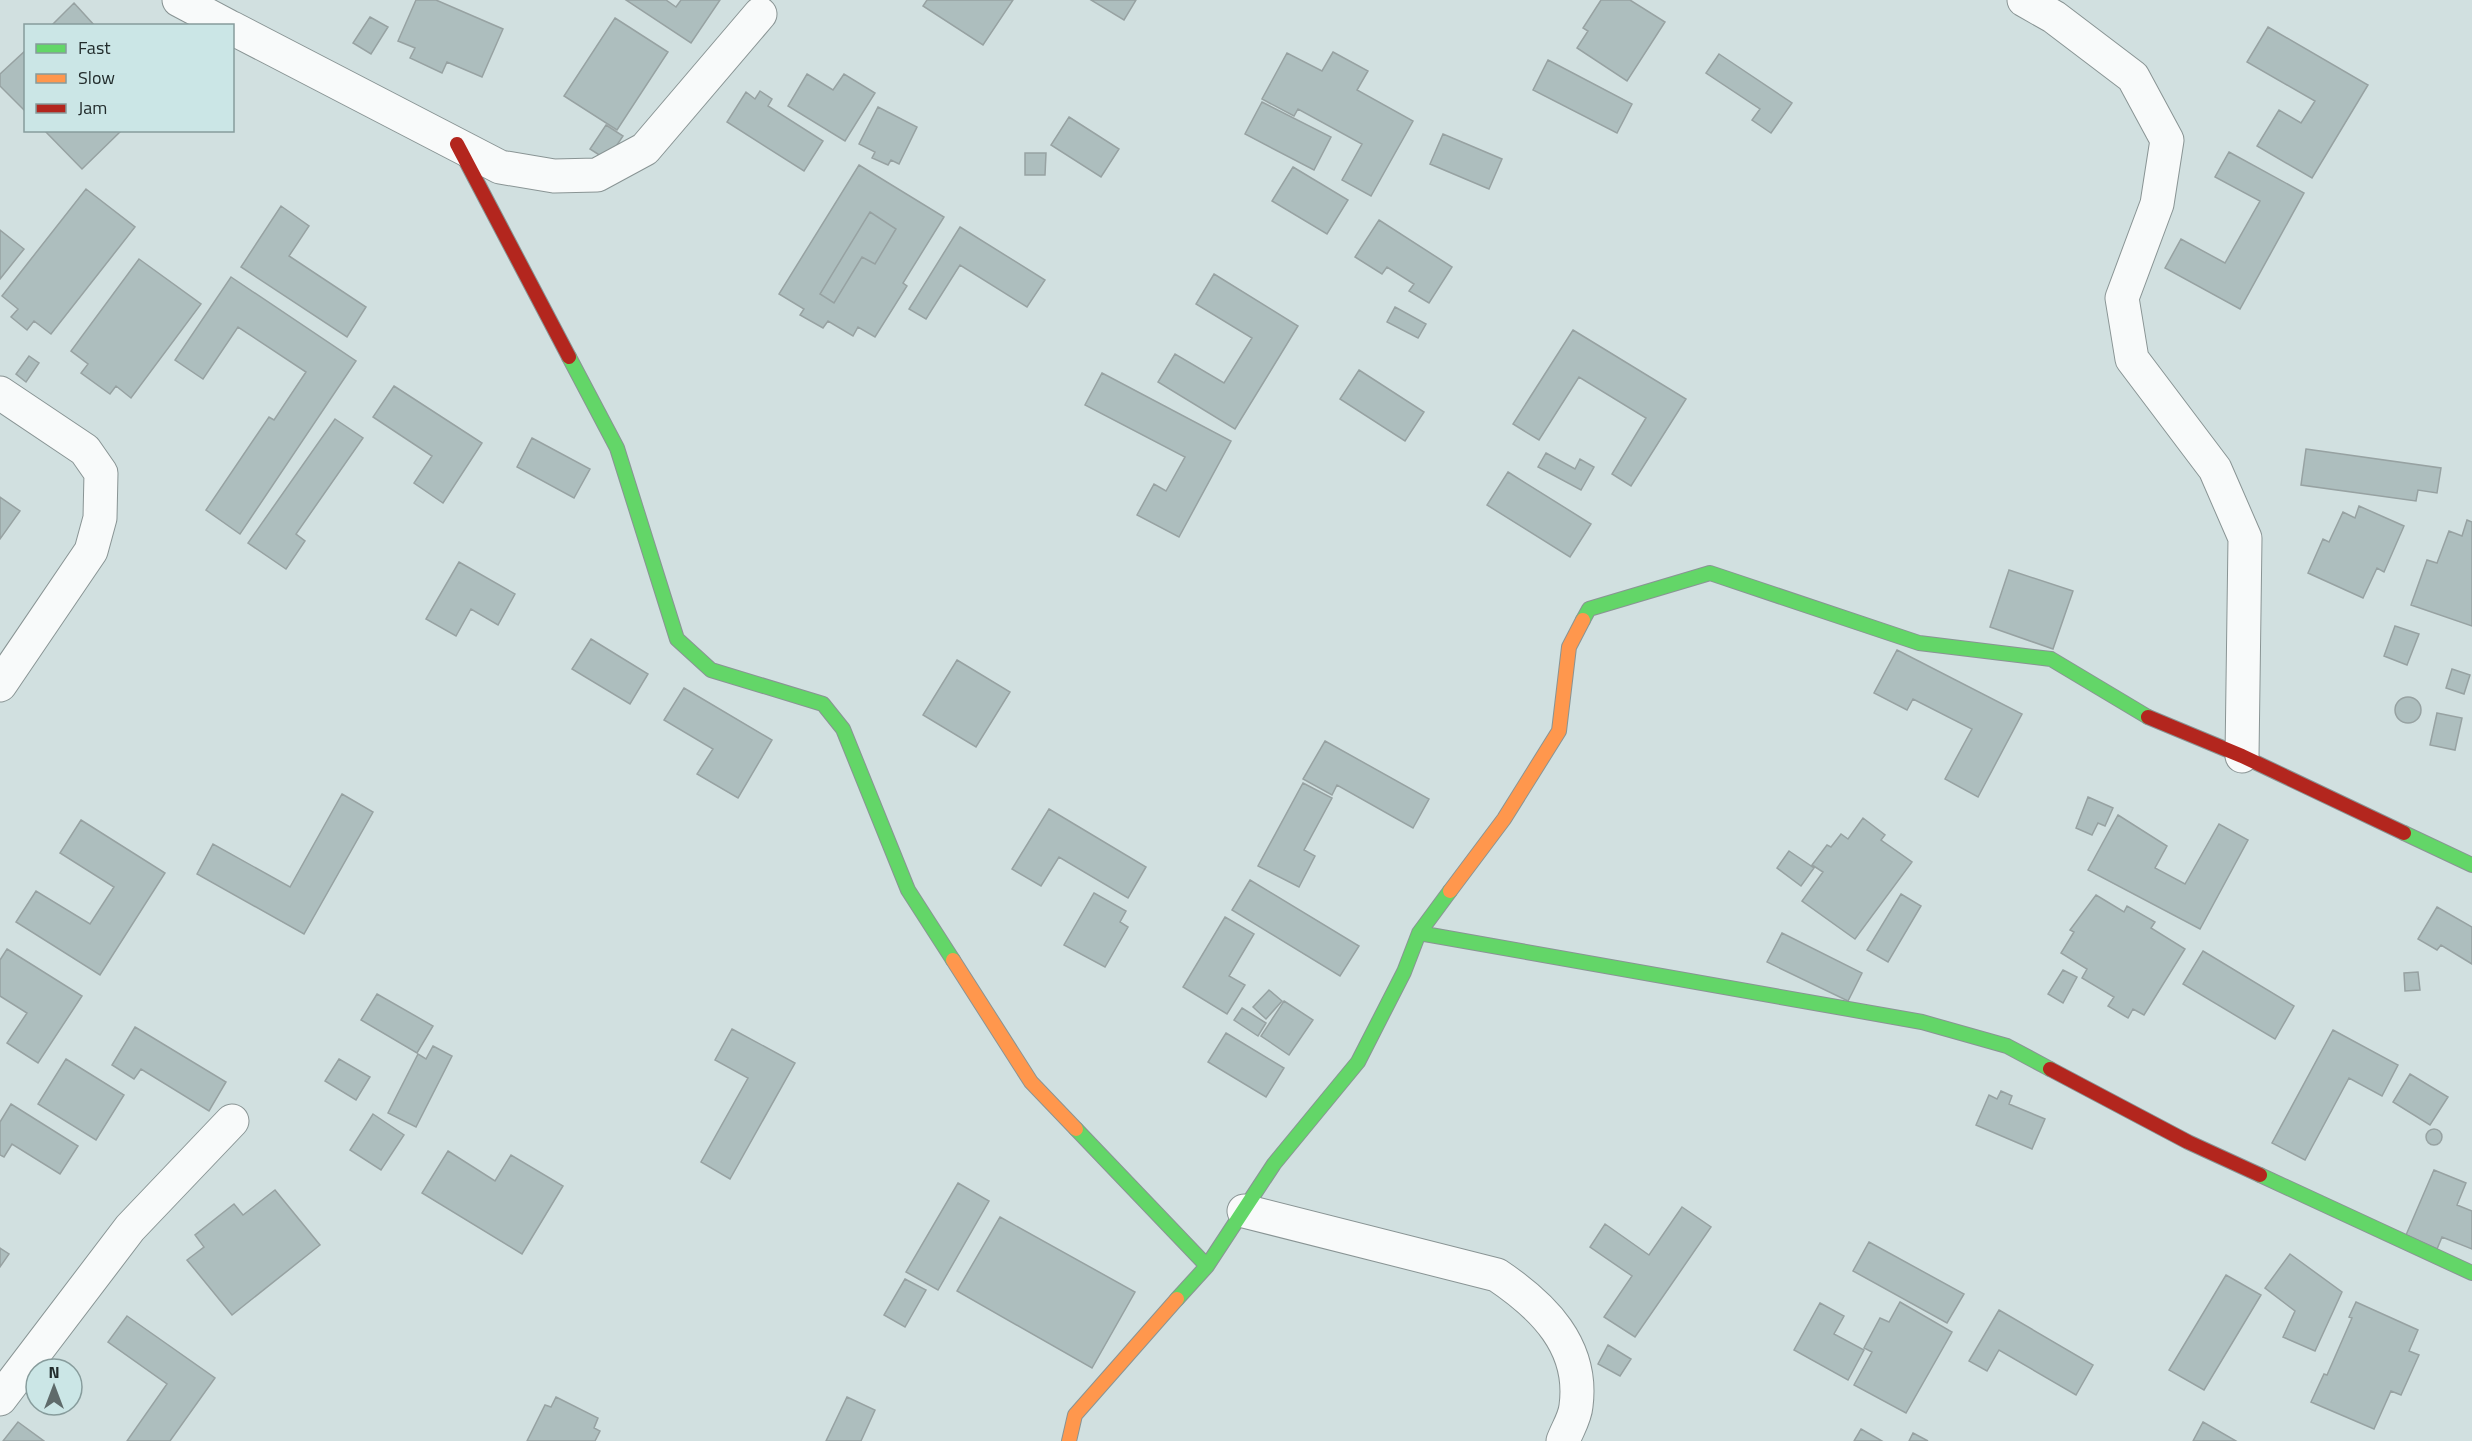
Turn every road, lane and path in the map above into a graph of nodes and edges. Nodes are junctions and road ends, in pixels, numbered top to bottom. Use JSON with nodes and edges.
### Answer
{"nodes":[{"id":1,"x":179,"y":0,"type":"edge"},
{"id":2,"x":2024,"y":0,"type":"edge"},
{"id":3,"x":760,"y":14,"type":"dead end"},
{"id":4,"x":224,"y":24,"type":"edge"},
{"id":5,"x":234,"y":29,"type":"edge"},
{"id":6,"x":457,"y":144,"type":"junction"},
{"id":7,"x":0,"y":393,"type":"edge"},
{"id":8,"x":0,"y":685,"type":"edge"},
{"id":9,"x":2242,"y":756,"type":"junction"},
{"id":10,"x":2472,"y":865,"type":"edge"},
{"id":11,"x":1419,"y":933,"type":"junction"},
{"id":12,"x":232,"y":1121,"type":"dead end"},
{"id":13,"x":1244,"y":1211,"type":"junction"},
{"id":14,"x":1207,"y":1266,"type":"junction"},
{"id":15,"x":2472,"y":1273,"type":"edge"},
{"id":16,"x":0,"y":1399,"type":"edge"},
{"id":17,"x":1069,"y":1441,"type":"edge"},
{"id":18,"x":1563,"y":1441,"type":"edge"}],
"edges":[{"from":1,"to":4,"type":"street"},
{"from":2,"to":9,"type":"street"},
{"from":3,"to":6,"type":"street"},
{"from":5,"to":6,"type":"street"},
{"from":6,"to":14,"type":"street"},
{"from":7,"to":8,"type":"street"},
{"from":9,"to":10,"type":"street"},
{"from":9,"to":11,"type":"street"},
{"from":11,"to":13,"type":"street"},
{"from":11,"to":15,"type":"street"},
{"from":12,"to":16,"type":"street"},
{"from":13,"to":14,"type":"street"},
{"from":13,"to":18,"type":"street"},
{"from":14,"to":17,"type":"street"}]}
